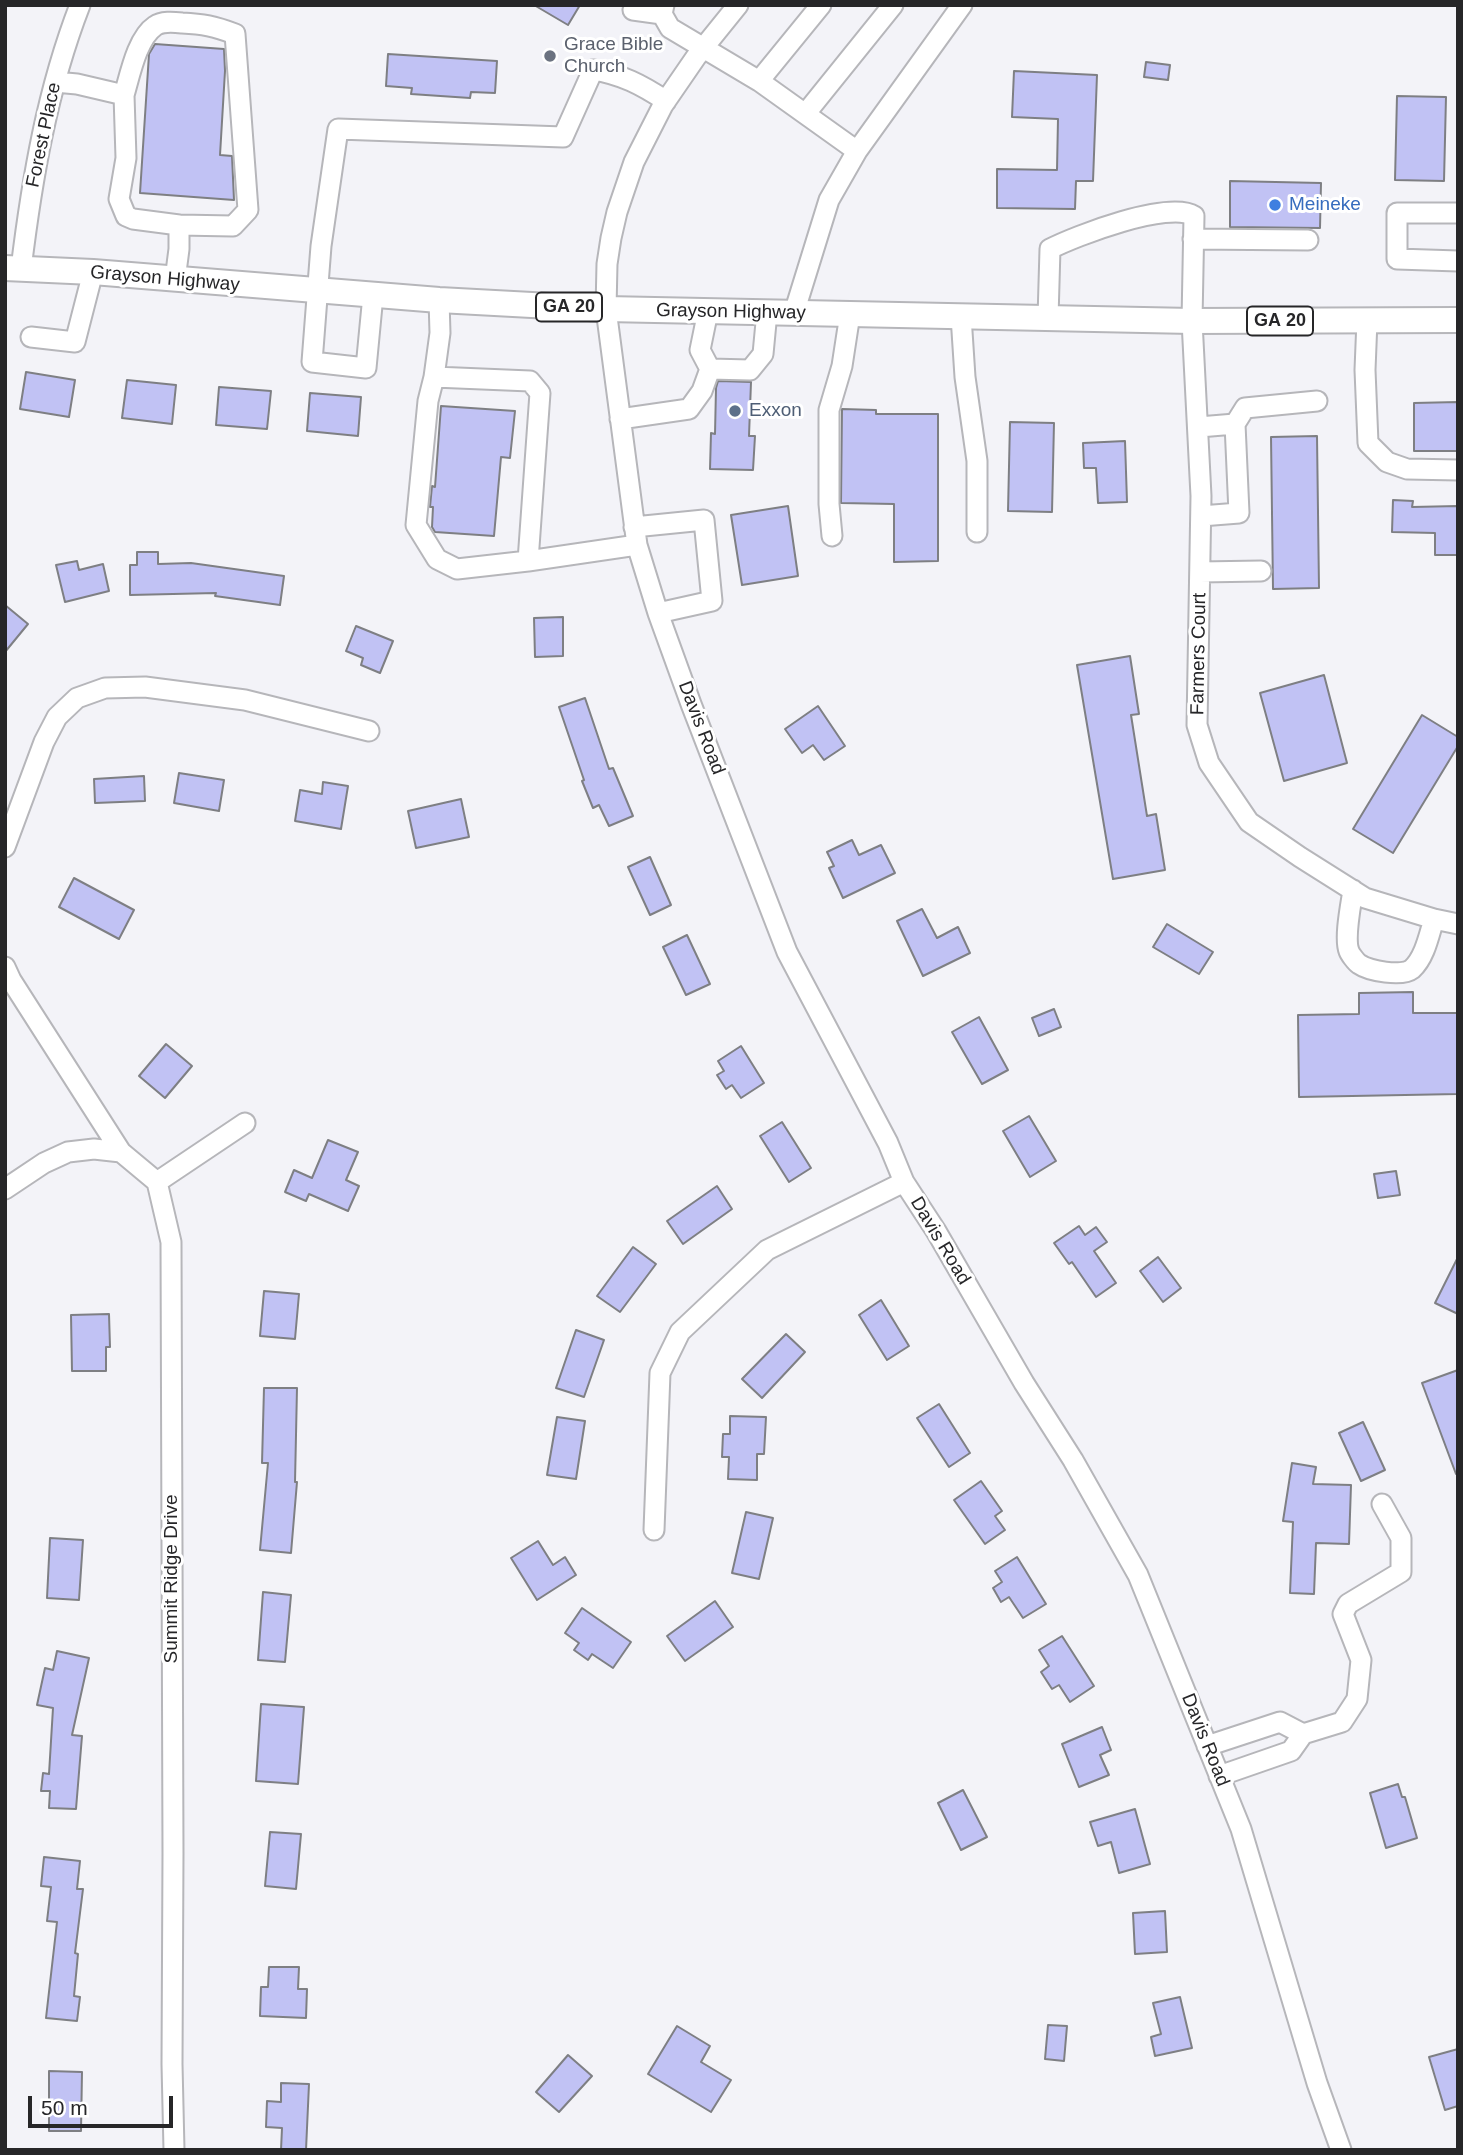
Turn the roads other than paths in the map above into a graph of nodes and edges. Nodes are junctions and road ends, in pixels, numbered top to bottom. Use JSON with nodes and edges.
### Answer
{"nodes":[{"id":1,"x":79,"y":5,"type":"edge"},
{"id":2,"x":738,"y":5,"type":"edge"},
{"id":3,"x":821,"y":5,"type":"edge"},
{"id":4,"x":893,"y":5,"type":"edge"},
{"id":5,"x":962,"y":5,"type":"edge"},
{"id":6,"x":663,"y":9,"type":"edge"},
{"id":7,"x":633,"y":10,"type":"dead end"},
{"id":8,"x":703,"y":49,"type":"junction"},
{"id":9,"x":759,"y":81,"type":"junction"},
{"id":10,"x":55,"y":82,"type":"junction"},
{"id":11,"x":124,"y":95,"type":"junction"},
{"id":12,"x":666,"y":101,"type":"junction"},
{"id":13,"x":806,"y":113,"type":"junction"},
{"id":14,"x":857,"y":151,"type":"junction"},
{"id":15,"x":1458,"y":213,"type":"edge"},
{"id":16,"x":179,"y":225,"type":"junction"},
{"id":17,"x":1194,"y":239,"type":"junction"},
{"id":18,"x":1308,"y":240,"type":"dead end"},
{"id":19,"x":1458,"y":261,"type":"edge"},
{"id":20,"x":13,"y":268,"type":"edge"},
{"id":21,"x":93,"y":272,"type":"junction"},
{"id":22,"x":175,"y":280,"type":"junction"},
{"id":23,"x":317,"y":291,"type":"junction"},
{"id":24,"x":373,"y":295,"type":"junction"},
{"id":25,"x":439,"y":300,"type":"junction"},
{"id":26,"x":606,"y":309,"type":"junction"},
{"id":27,"x":708,"y":311,"type":"junction"},
{"id":28,"x":767,"y":313,"type":"junction"},
{"id":29,"x":794,"y":313,"type":"junction"},
{"id":30,"x":850,"y":314,"type":"junction"},
{"id":31,"x":961,"y":316,"type":"junction"},
{"id":32,"x":1048,"y":318,"type":"junction"},
{"id":33,"x":1367,"y":320,"type":"junction"},
{"id":34,"x":1458,"y":320,"type":"edge"},
{"id":35,"x":1192,"y":321,"type":"junction"},
{"id":36,"x":31,"y":337,"type":"dead end"},
{"id":37,"x":710,"y":369,"type":"junction"},
{"id":38,"x":434,"y":377,"type":"junction"},
{"id":39,"x":1317,"y":401,"type":"dead end"},
{"id":40,"x":621,"y":419,"type":"junction"},
{"id":41,"x":1234,"y":424,"type":"junction"},
{"id":42,"x":1199,"y":427,"type":"junction"},
{"id":43,"x":422,"y":449,"type":"junction"},
{"id":44,"x":1458,"y":470,"type":"edge"},
{"id":45,"x":428,"y":486,"type":"dead end"},
{"id":46,"x":427,"y":506,"type":"dead end"},
{"id":47,"x":1201,"y":516,"type":"junction"},
{"id":48,"x":420,"y":530,"type":"junction"},
{"id":49,"x":977,"y":532,"type":"dead end"},
{"id":50,"x":635,"y":536,"type":"junction"},
{"id":51,"x":832,"y":536,"type":"dead end"},
{"id":52,"x":528,"y":561,"type":"junction"},
{"id":53,"x":1261,"y":571,"type":"dead end"},
{"id":54,"x":1200,"y":572,"type":"junction"},
{"id":55,"x":658,"y":613,"type":"junction"},
{"id":56,"x":369,"y":731,"type":"dead end"},
{"id":57,"x":5,"y":847,"type":"edge"},
{"id":58,"x":1353,"y":890,"type":"junction"},
{"id":59,"x":1434,"y":919,"type":"junction"},
{"id":60,"x":1458,"y":924,"type":"edge"},
{"id":61,"x":5,"y":967,"type":"edge"},
{"id":62,"x":244,"y":1124,"type":"dead end"},
{"id":63,"x":121,"y":1152,"type":"junction"},
{"id":64,"x":157,"y":1182,"type":"junction"},
{"id":65,"x":904,"y":1182,"type":"junction"},
{"id":66,"x":5,"y":1189,"type":"edge"},
{"id":67,"x":1382,"y":1504,"type":"dead end"},
{"id":68,"x":653,"y":1530,"type":"dead end"},
{"id":69,"x":1303,"y":1734,"type":"junction"},
{"id":70,"x":1207,"y":1746,"type":"junction"},
{"id":71,"x":1219,"y":1776,"type":"junction"},
{"id":72,"x":174,"y":2150,"type":"edge"},
{"id":73,"x":1341,"y":2150,"type":"edge"}],
"edges":[{"from":1,"to":10,"type":"street","name":"Forest Place"},
{"from":2,"to":8,"type":"street","name":"Davis Road"},
{"from":3,"to":9,"type":"street"},
{"from":4,"to":13,"type":"street"},
{"from":5,"to":14,"type":"street"},
{"from":6,"to":7,"type":"street"},
{"from":6,"to":8,"type":"street"},
{"from":8,"to":9,"type":"street"},
{"from":8,"to":12,"type":"street","name":"Davis Road"},
{"from":9,"to":13,"type":"street"},
{"from":10,"to":11,"type":"street"},
{"from":10,"to":20,"type":"street","name":"Forest Place"},
{"from":11,"to":16,"type":"street"},
{"from":11,"to":16,"type":"street"},
{"from":12,"to":23,"type":"street"},
{"from":12,"to":26,"type":"street","name":"Davis Road"},
{"from":13,"to":14,"type":"street"},
{"from":14,"to":29,"type":"street"},
{"from":15,"to":19,"type":"street"},
{"from":16,"to":22,"type":"street"},
{"from":17,"to":18,"type":"street"},
{"from":17,"to":32,"type":"street"},
{"from":17,"to":35,"type":"street","name":"Farmers Court"},
{"from":20,"to":21,"type":"main road","name":"Grayson Highway","number":"GA 20"},
{"from":21,"to":22,"type":"main road","name":"Grayson Highway","number":"GA 20"},
{"from":21,"to":36,"type":"street"},
{"from":22,"to":23,"type":"main road","name":"Grayson Highway","number":"GA 20"},
{"from":23,"to":24,"type":"main road","name":"Grayson Highway","number":"GA 20"},
{"from":23,"to":24,"type":"street"},
{"from":24,"to":25,"type":"main road","name":"Grayson Highway","number":"GA 20"},
{"from":25,"to":26,"type":"main road","name":"Grayson Highway","number":"GA 20"},
{"from":25,"to":38,"type":"street"},
{"from":26,"to":27,"type":"main road","name":"Grayson Highway","number":"GA 20"},
{"from":26,"to":40,"type":"street","name":"Davis Road"},
{"from":27,"to":28,"type":"main road","name":"Grayson Highway","number":"GA 20"},
{"from":27,"to":37,"type":"street"},
{"from":28,"to":29,"type":"main road","name":"Grayson Highway","number":"GA 20"},
{"from":28,"to":37,"type":"street"},
{"from":29,"to":30,"type":"main road","name":"Grayson Highway","number":"GA 20"},
{"from":30,"to":31,"type":"main road","name":"Grayson Highway","number":"GA 20"},
{"from":30,"to":51,"type":"street"},
{"from":31,"to":32,"type":"main road","name":"Grayson Highway","number":"GA 20"},
{"from":31,"to":49,"type":"street"},
{"from":32,"to":35,"type":"main road","name":"Grayson Highway","number":"GA 20"},
{"from":33,"to":34,"type":"main road","name":"Grayson Highway","number":"GA 20"},
{"from":33,"to":35,"type":"main road","name":"Grayson Highway","number":"GA 20"},
{"from":33,"to":44,"type":"street"},
{"from":35,"to":42,"type":"street","name":"Farmers Court"},
{"from":37,"to":40,"type":"street"},
{"from":38,"to":43,"type":"street"},
{"from":38,"to":52,"type":"street"},
{"from":39,"to":41,"type":"street"},
{"from":40,"to":50,"type":"street","name":"Davis Road"},
{"from":41,"to":42,"type":"street"},
{"from":41,"to":47,"type":"street"},
{"from":42,"to":47,"type":"street","name":"Farmers Court"},
{"from":43,"to":45,"type":"street"},
{"from":43,"to":48,"type":"street"},
{"from":46,"to":48,"type":"street"},
{"from":47,"to":54,"type":"street","name":"Farmers Court"},
{"from":48,"to":52,"type":"street"},
{"from":50,"to":52,"type":"street"},
{"from":50,"to":55,"type":"street","name":"Davis Road"},
{"from":50,"to":55,"type":"street"},
{"from":53,"to":54,"type":"street"},
{"from":54,"to":58,"type":"street","name":"Farmers Court"},
{"from":55,"to":65,"type":"street","name":"Davis Road"},
{"from":56,"to":57,"type":"street"},
{"from":58,"to":59,"type":"street","name":"Farmers Court"},
{"from":58,"to":59,"type":"street"},
{"from":59,"to":60,"type":"street","name":"Farmers Court"},
{"from":61,"to":63,"type":"street"},
{"from":62,"to":64,"type":"street"},
{"from":63,"to":64,"type":"street"},
{"from":63,"to":66,"type":"street"},
{"from":64,"to":72,"type":"street","name":"Summit Ridge Drive"},
{"from":65,"to":68,"type":"street"},
{"from":65,"to":70,"type":"street","name":"Davis Road"},
{"from":67,"to":69,"type":"street"},
{"from":69,"to":70,"type":"street"},
{"from":69,"to":71,"type":"street"},
{"from":70,"to":71,"type":"street","name":"Davis Road"},
{"from":71,"to":73,"type":"street","name":"Davis Road"}]}
